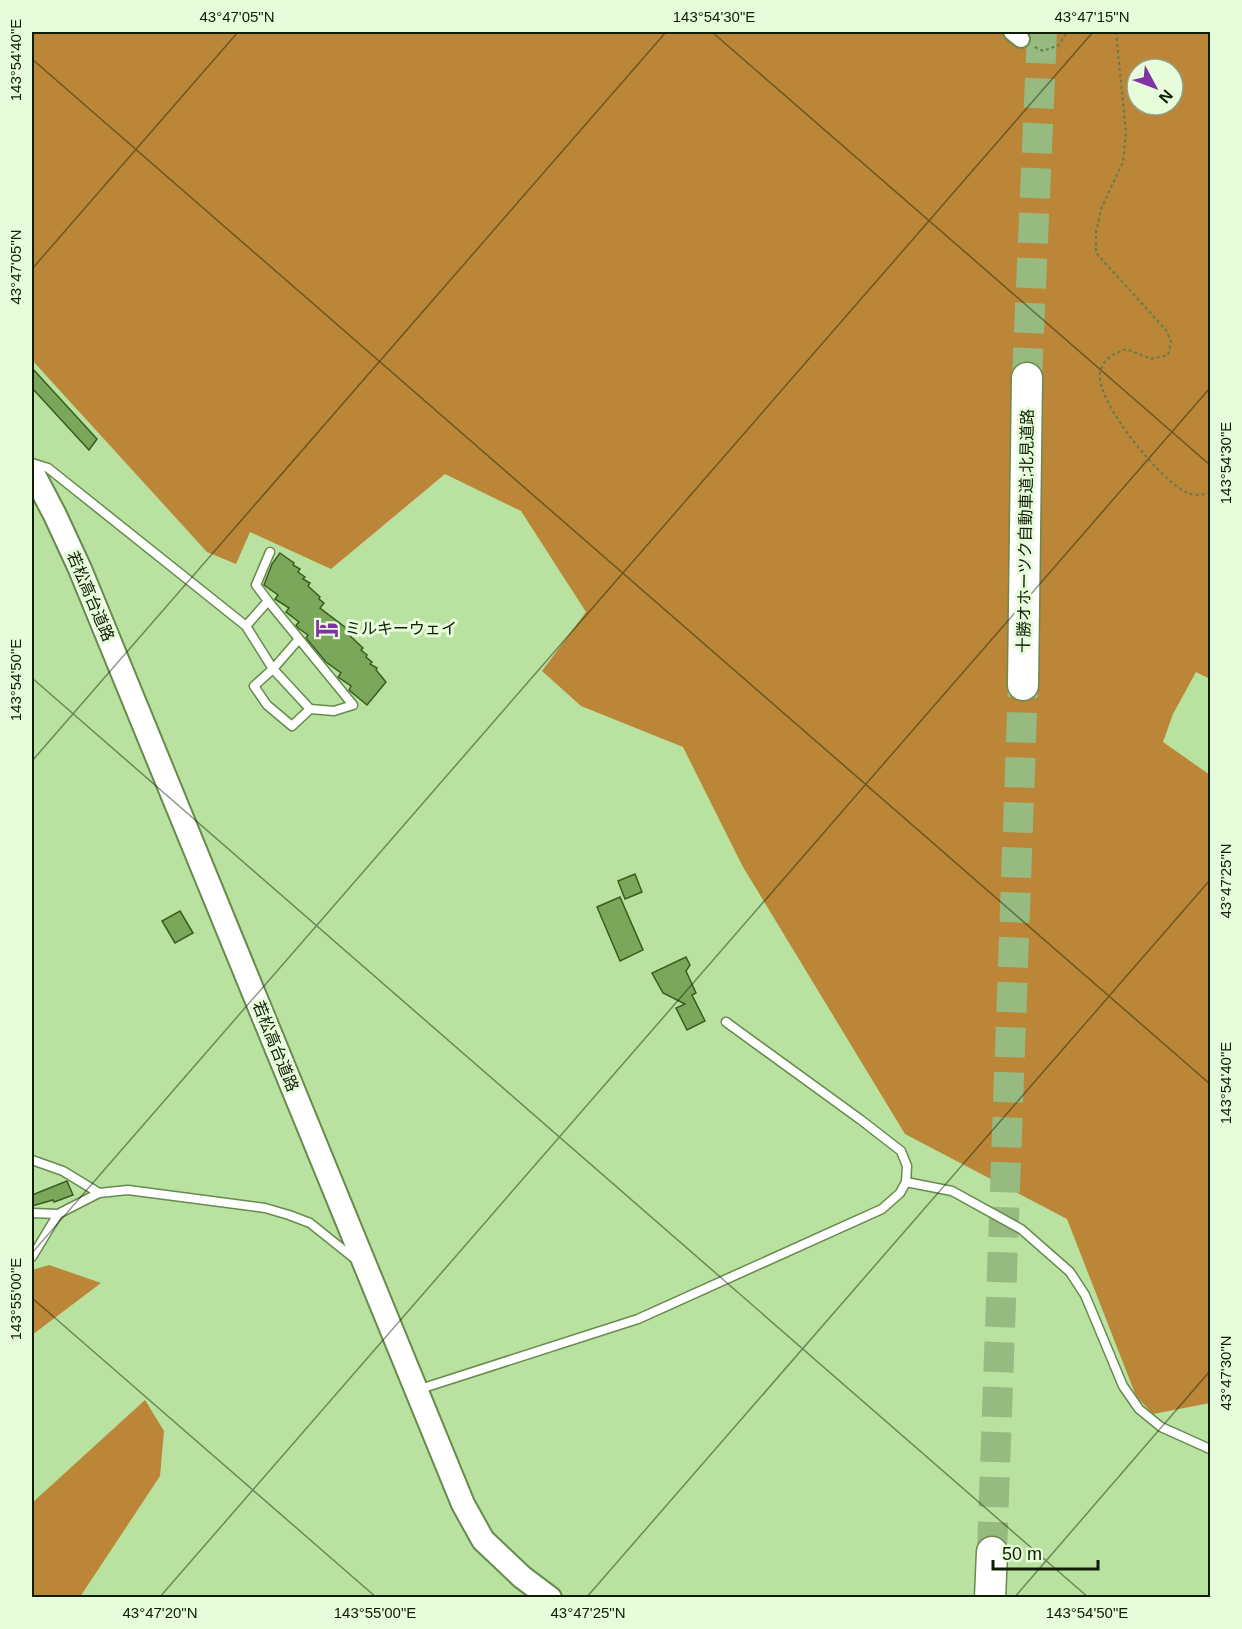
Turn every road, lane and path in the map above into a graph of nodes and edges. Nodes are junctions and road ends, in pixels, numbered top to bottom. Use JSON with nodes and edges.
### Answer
{"nodes":[{"id":1,"x":1067,"y":32,"type":"edge"},
{"id":2,"x":1116,"y":32,"type":"edge"},
{"id":3,"x":1017,"y":35,"type":"edge"},
{"id":4,"x":1027,"y":378,"type":"tunnel mouth"},
{"id":5,"x":32,"y":463,"type":"edge"},
{"id":6,"x":32,"y":471,"type":"edge"},
{"id":7,"x":1210,"y":492,"type":"edge"},
{"id":8,"x":270,"y":552,"type":"dead end"},
{"id":9,"x":268,"y":602,"type":"junction"},
{"id":10,"x":246,"y":626,"type":"junction"},
{"id":11,"x":299,"y":639,"type":"junction"},
{"id":12,"x":273,"y":669,"type":"junction"},
{"id":13,"x":1023,"y":684,"type":"tunnel mouth"},
{"id":14,"x":310,"y":709,"type":"junction"},
{"id":15,"x":726,"y":1022,"type":"dead end"},
{"id":16,"x":32,"y":1160,"type":"edge"},
{"id":17,"x":906,"y":1182,"type":"junction"},
{"id":18,"x":99,"y":1192,"type":"junction"},
{"id":19,"x":32,"y":1214,"type":"edge"},
{"id":20,"x":58,"y":1214,"type":"junction"},
{"id":21,"x":32,"y":1257,"type":"edge"},
{"id":22,"x":365,"y":1267,"type":"junction"},
{"id":23,"x":416,"y":1390,"type":"junction"},
{"id":24,"x":1210,"y":1449,"type":"edge"},
{"id":25,"x":992,"y":1552,"type":"tunnel mouth"},
{"id":26,"x":550,"y":1598,"type":"edge"},
{"id":27,"x":990,"y":1598,"type":"edge"}],
"edges":[{"from":1,"to":3,"type":"path"},
{"from":2,"to":7,"type":"path"},
{"from":4,"to":13,"type":"highway","name":"十勝オホーツク自動車道;北見道路"},
{"from":5,"to":10,"type":"lane"},
{"from":6,"to":22,"type":"street","name":"若松高台道路"},
{"from":8,"to":9,"type":"lane"},
{"from":9,"to":10,"type":"lane"},
{"from":9,"to":11,"type":"lane"},
{"from":10,"to":12,"type":"lane"},
{"from":11,"to":12,"type":"lane"},
{"from":11,"to":14,"type":"lane"},
{"from":12,"to":14,"type":"lane"},
{"from":12,"to":14,"type":"lane"},
{"from":15,"to":17,"type":"lane"},
{"from":16,"to":18,"type":"lane"},
{"from":17,"to":23,"type":"lane"},
{"from":17,"to":24,"type":"lane"},
{"from":18,"to":20,"type":"lane"},
{"from":18,"to":22,"type":"lane"},
{"from":19,"to":20,"type":"lane"},
{"from":20,"to":21,"type":"lane"},
{"from":22,"to":23,"type":"street","name":"若松高台道路"},
{"from":23,"to":26,"type":"street","name":"若松高台道路"},
{"from":25,"to":27,"type":"highway"}]}
